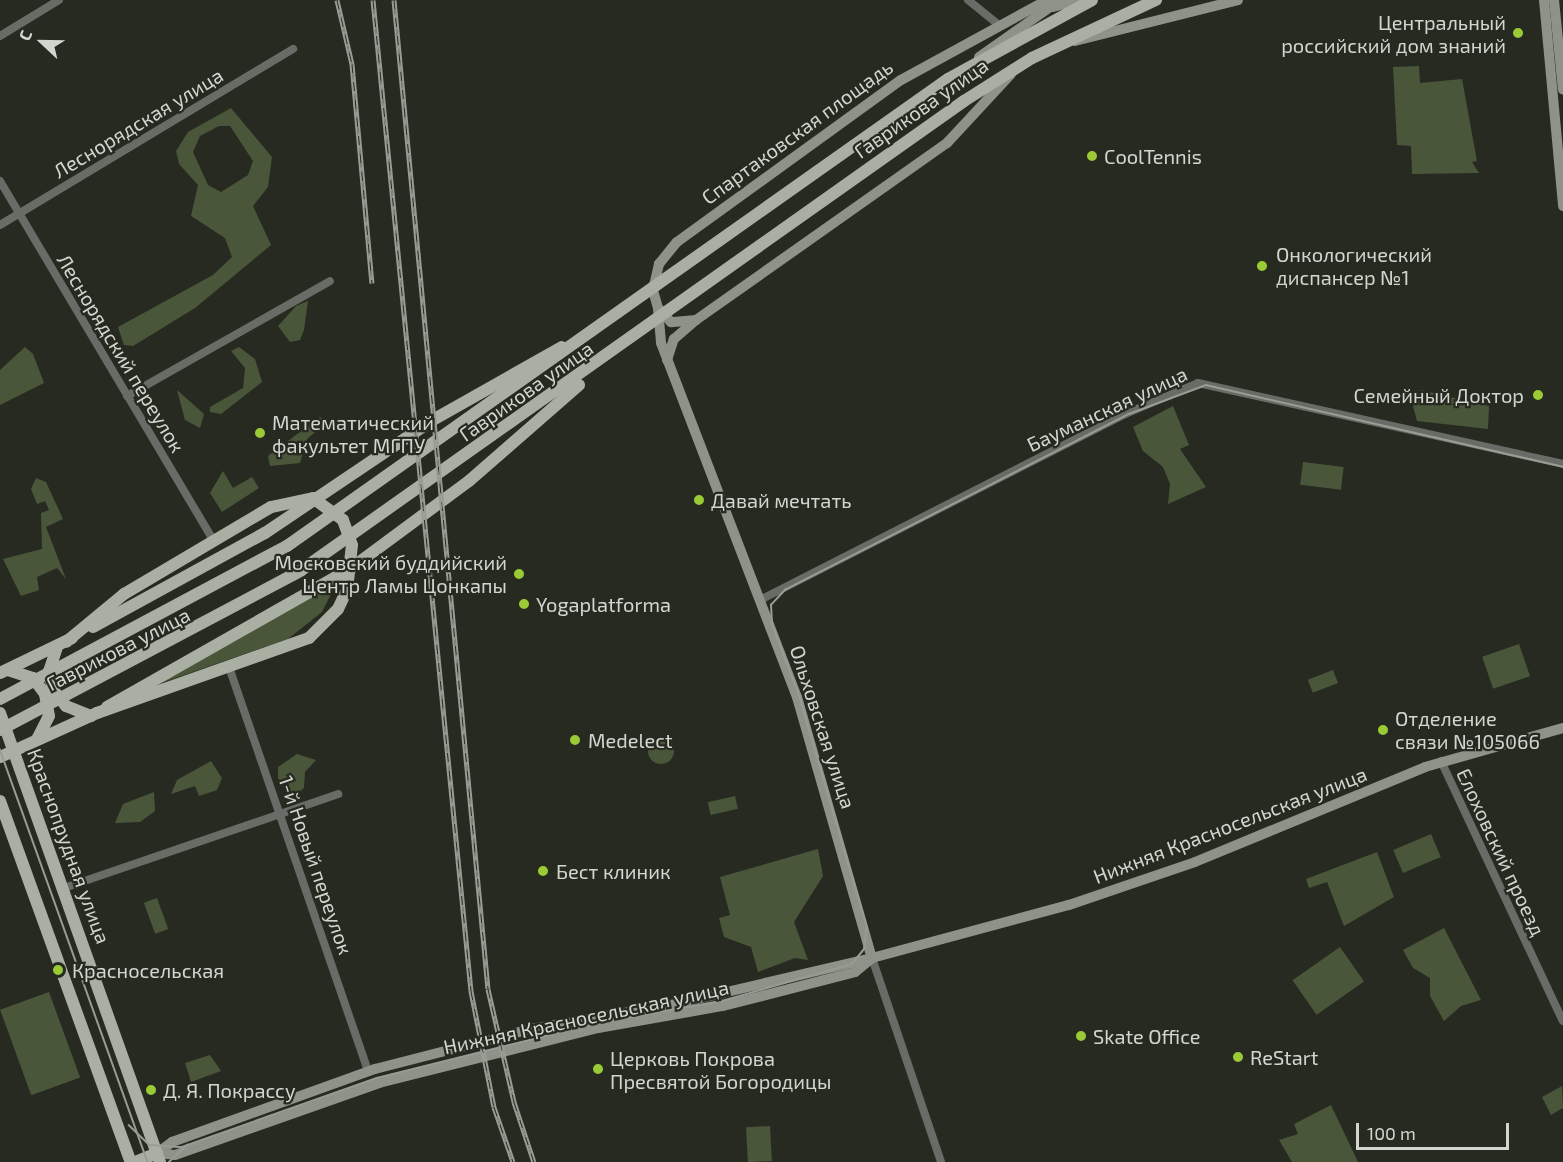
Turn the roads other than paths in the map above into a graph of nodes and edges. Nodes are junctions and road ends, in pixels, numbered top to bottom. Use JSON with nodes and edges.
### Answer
{"nodes":[{"id":1,"x":59,"y":0,"type":"edge"},
{"id":2,"x":968,"y":0,"type":"edge"},
{"id":3,"x":1060,"y":0,"type":"edge"},
{"id":4,"x":1079,"y":0,"type":"edge"},
{"id":5,"x":1092,"y":0,"type":"edge"},
{"id":6,"x":1156,"y":0,"type":"edge"},
{"id":7,"x":1238,"y":0,"type":"edge"},
{"id":8,"x":1544,"y":0,"type":"edge"},
{"id":9,"x":1554,"y":0,"type":"edge"},
{"id":10,"x":1047,"y":4,"type":"edge"},
{"id":11,"x":999,"y":25,"type":"junction"},
{"id":12,"x":0,"y":36,"type":"edge"},
{"id":13,"x":1054,"y":46,"type":"junction"},
{"id":14,"x":293,"y":49,"type":"dead end"},
{"id":15,"x":1020,"y":64,"type":"junction"},
{"id":16,"x":948,"y":79,"type":"junction"},
{"id":17,"x":1563,"y":90,"type":"edge"},
{"id":18,"x":0,"y":181,"type":"edge"},
{"id":19,"x":1563,"y":206,"type":"edge"},
{"id":20,"x":19,"y":214,"type":"junction"},
{"id":21,"x":0,"y":225,"type":"edge"},
{"id":22,"x":330,"y":281,"type":"dead end"},
{"id":23,"x":658,"y":308,"type":"junction"},
{"id":24,"x":613,"y":319,"type":"junction"},
{"id":25,"x":696,"y":320,"type":"junction"},
{"id":26,"x":632,"y":339,"type":"junction"},
{"id":27,"x":667,"y":360,"type":"junction"},
{"id":28,"x":127,"y":396,"type":"junction"},
{"id":29,"x":1563,"y":464,"type":"edge"},
{"id":30,"x":214,"y":542,"type":"junction"},
{"id":31,"x":760,"y":600,"type":"junction"},
{"id":32,"x":61,"y":644,"type":"junction"},
{"id":33,"x":230,"y":670,"type":"junction"},
{"id":34,"x":4,"y":672,"type":"edge"},
{"id":35,"x":0,"y":699,"type":"edge"},
{"id":36,"x":0,"y":714,"type":"edge"},
{"id":37,"x":94,"y":715,"type":"junction"},
{"id":38,"x":1563,"y":728,"type":"edge"},
{"id":39,"x":0,"y":730,"type":"edge"},
{"id":40,"x":38,"y":738,"type":"junction"},
{"id":41,"x":14,"y":749,"type":"junction"},
{"id":42,"x":0,"y":758,"type":"edge"},
{"id":43,"x":1441,"y":761,"type":"junction"},
{"id":44,"x":338,"y":794,"type":"dead end"},
{"id":45,"x":0,"y":801,"type":"edge"},
{"id":46,"x":281,"y":812,"type":"junction"},
{"id":47,"x":64,"y":888,"type":"junction"},
{"id":48,"x":872,"y":958,"type":"junction"},
{"id":49,"x":1563,"y":1021,"type":"edge"},
{"id":50,"x":372,"y":1070,"type":"junction"},
{"id":51,"x":159,"y":1158,"type":"edge"},
{"id":52,"x":133,"y":1162,"type":"edge"},
{"id":53,"x":941,"y":1162,"type":"edge"}],
"edges":[{"from":1,"to":12,"type":"street"},
{"from":2,"to":11,"type":"street"},
{"from":3,"to":10,"type":"street"},
{"from":4,"to":10,"type":"street","name":"Спартаковская площадь"},
{"from":5,"to":16,"type":"main road","name":"Гаврикова улица"},
{"from":6,"to":13,"type":"main road"},
{"from":7,"to":13,"type":"street"},
{"from":8,"to":19,"type":"street"},
{"from":9,"to":17,"type":"street"},
{"from":10,"to":11,"type":"street","name":"Спартаковская площадь"},
{"from":10,"to":16,"type":"street"},
{"from":11,"to":23,"type":"street","name":"Спартаковская площадь"},
{"from":13,"to":15,"type":"main road"},
{"from":14,"to":20,"type":"street","name":"Леснорядская улица"},
{"from":15,"to":25,"type":"street"},
{"from":15,"to":26,"type":"main road","name":"Гаврикова улица"},
{"from":16,"to":24,"type":"main road","name":"Гаврикова улица"},
{"from":18,"to":20,"type":"street","name":"Леснорядский переулок"},
{"from":20,"to":21,"type":"street","name":"Леснорядская улица"},
{"from":20,"to":28,"type":"street","name":"Леснорядский переулок"},
{"from":22,"to":28,"type":"street"},
{"from":23,"to":25,"type":"street"},
{"from":23,"to":27,"type":"street","name":"Ольховская улица"},
{"from":24,"to":32,"type":"main road"},
{"from":24,"to":35,"type":"main road","name":"Гаврикова улица"},
{"from":25,"to":27,"type":"street"},
{"from":26,"to":37,"type":"main road"},
{"from":26,"to":39,"type":"main road","name":"Гаврикова улица"},
{"from":27,"to":31,"type":"street","name":"Ольховская улица"},
{"from":28,"to":30,"type":"street","name":"Леснорядский переулок"},
{"from":29,"to":31,"type":"street","name":"Бауманская улица"},
{"from":30,"to":32,"type":"main road"},
{"from":30,"to":33,"type":"main road"},
{"from":31,"to":48,"type":"street","name":"Ольховская улица"},
{"from":32,"to":34,"type":"main road"},
{"from":32,"to":37,"type":"main road"},
{"from":33,"to":37,"type":"main road"},
{"from":33,"to":46,"type":"street","name":"1-й Новый переулок"},
{"from":34,"to":40,"type":"main road"},
{"from":36,"to":41,"type":"main road","name":"Краснопрудная улица"},
{"from":37,"to":40,"type":"main road"},
{"from":38,"to":43,"type":"street","name":"Нижняя Красносельская улица"},
{"from":40,"to":41,"type":"main road"},
{"from":41,"to":42,"type":"main road"},
{"from":41,"to":47,"type":"main road","name":"Краснопрудная улица"},
{"from":43,"to":48,"type":"street","name":"Нижняя Красносельская улица"},
{"from":43,"to":49,"type":"street","name":"Елоховский проезд"},
{"from":44,"to":46,"type":"street"},
{"from":45,"to":52,"type":"main road"},
{"from":46,"to":47,"type":"street"},
{"from":46,"to":50,"type":"street","name":"1-й Новый переулок"},
{"from":47,"to":51,"type":"main road","name":"Краснопрудная улица"},
{"from":48,"to":50,"type":"street","name":"Нижняя Красносельская улица"},
{"from":48,"to":51,"type":"street","name":"Нижняя Красносельская улица"},
{"from":48,"to":53,"type":"street","name":"Ольховская улица"},
{"from":50,"to":51,"type":"street","name":"Нижняя Красносельская улица"},
{"from":51,"to":52,"type":"main road"}]}
